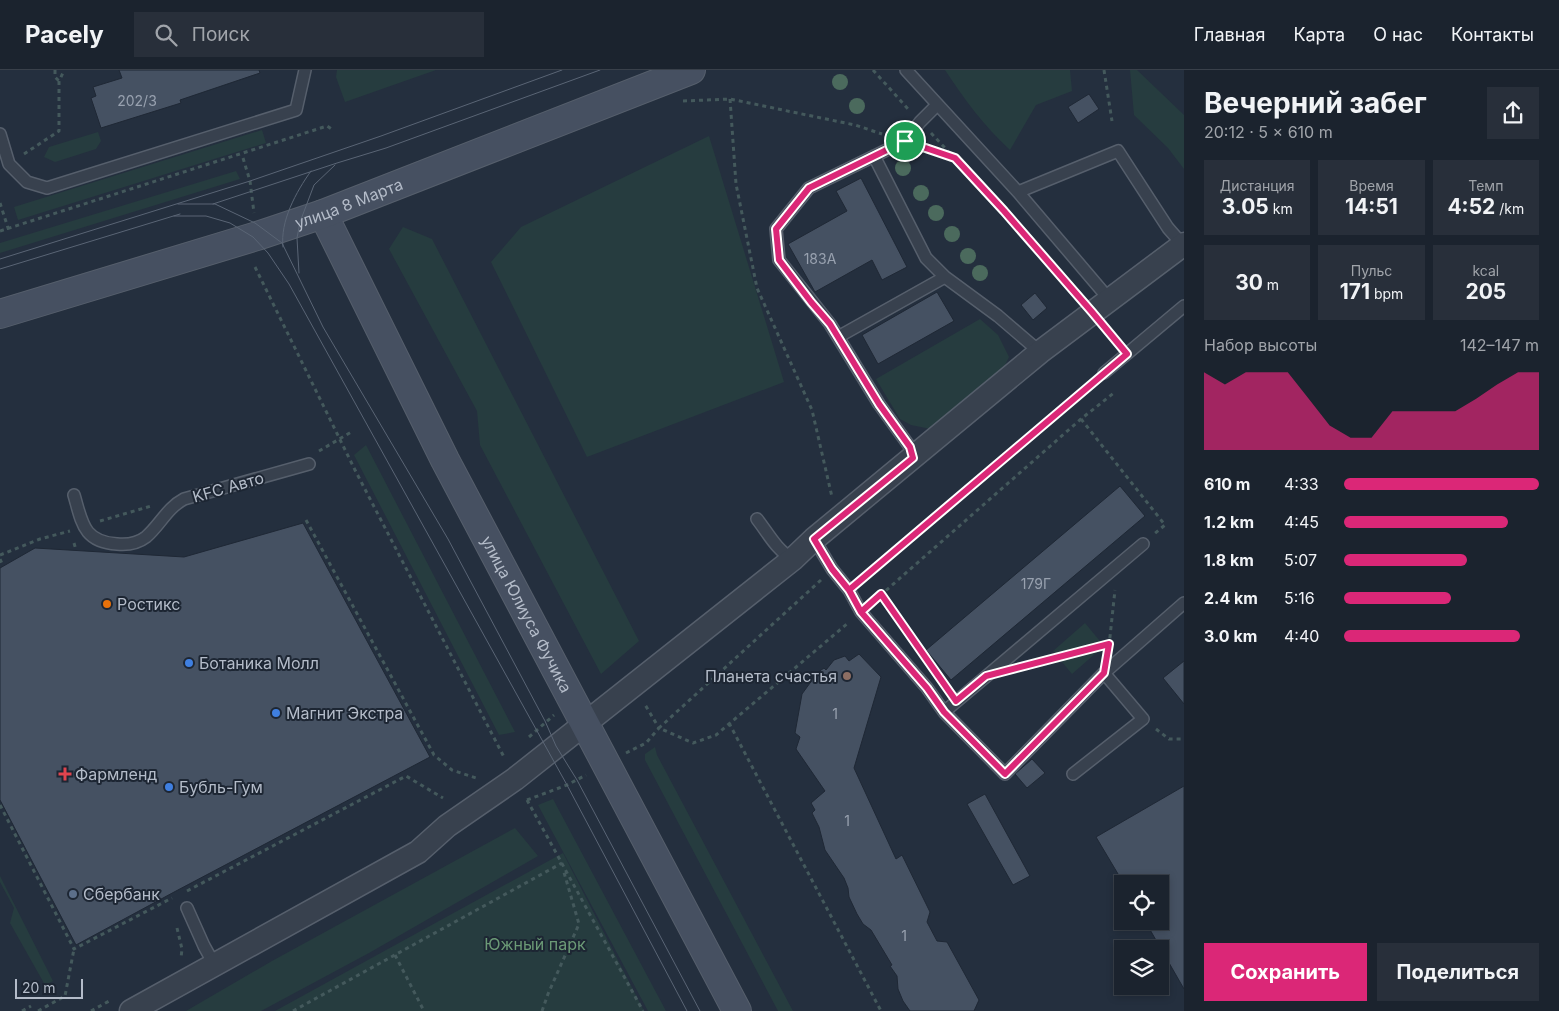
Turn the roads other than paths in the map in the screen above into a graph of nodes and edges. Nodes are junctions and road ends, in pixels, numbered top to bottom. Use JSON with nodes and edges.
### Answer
{"nodes":[{"id":1,"x":305,"y":70,"type":"edge"},
{"id":2,"x":691,"y":70,"type":"edge"},
{"id":3,"x":906,"y":70,"type":"edge"},
{"id":4,"x":937,"y":105,"type":"junction"},
{"id":5,"x":0,"y":134,"type":"edge"},
{"id":6,"x":874,"y":156,"type":"junction"},
{"id":7,"x":1018,"y":192,"type":"junction"},
{"id":8,"x":323,"y":214,"type":"junction"},
{"id":9,"x":1184,"y":245,"type":"edge"},
{"id":10,"x":945,"y":277,"type":"junction"},
{"id":11,"x":1101,"y":306,"type":"junction"},
{"id":12,"x":1184,"y":306,"type":"edge"},
{"id":13,"x":0,"y":314,"type":"edge"},
{"id":14,"x":838,"y":337,"type":"junction"},
{"id":15,"x":1040,"y":352,"type":"junction"},
{"id":16,"x":1104,"y":373,"type":"road end"},
{"id":17,"x":913,"y":458,"type":"junction"},
{"id":18,"x":309,"y":464,"type":"dead end"},
{"id":19,"x":74,"y":495,"type":"dead end"},
{"id":20,"x":757,"y":519,"type":"dead end"},
{"id":21,"x":814,"y":539,"type":"junction"},
{"id":22,"x":1143,"y":544,"type":"road end"},
{"id":23,"x":793,"y":559,"type":"junction"},
{"id":24,"x":1184,"y":603,"type":"edge"},
{"id":25,"x":1104,"y":673,"type":"junction"},
{"id":26,"x":944,"y":712,"type":"junction"},
{"id":27,"x":585,"y":724,"type":"junction"},
{"id":28,"x":1073,"y":774,"type":"dead end"},
{"id":29,"x":186,"y":908,"type":"dead end"},
{"id":30,"x":214,"y":964,"type":"junction"},
{"id":31,"x":131,"y":1011,"type":"edge"},
{"id":32,"x":737,"y":1011,"type":"edge"}],
"edges":[{"from":1,"to":5,"type":"lane"},
{"from":2,"to":8,"type":"street","name":"улица 8 Марта"},
{"from":3,"to":4,"type":"lane"},
{"from":4,"to":6,"type":"lane"},
{"from":4,"to":7,"type":"lane"},
{"from":6,"to":10,"type":"lane"},
{"from":6,"to":14,"type":"lane"},
{"from":7,"to":9,"type":"lane"},
{"from":7,"to":11,"type":"lane"},
{"from":8,"to":13,"type":"street","name":"улица 8 Марта"},
{"from":8,"to":27,"type":"street","name":"улица Юлиуса Фучика"},
{"from":9,"to":11,"type":"street"},
{"from":10,"to":14,"type":"lane"},
{"from":10,"to":15,"type":"lane"},
{"from":11,"to":15,"type":"street"},
{"from":12,"to":16,"type":"lane"},
{"from":14,"to":17,"type":"lane"},
{"from":15,"to":17,"type":"street"},
{"from":17,"to":21,"type":"street"},
{"from":18,"to":19,"type":"lane","name":"KFC Авто"},
{"from":20,"to":23,"type":"lane"},
{"from":21,"to":23,"type":"street"},
{"from":21,"to":26,"type":"lane"},
{"from":22,"to":26,"type":"lane"},
{"from":23,"to":27,"type":"street"},
{"from":24,"to":25,"type":"lane"},
{"from":25,"to":26,"type":"lane"},
{"from":25,"to":28,"type":"lane"},
{"from":27,"to":30,"type":"street"},
{"from":27,"to":32,"type":"street","name":"улица Юлиуса Фучика"},
{"from":29,"to":30,"type":"lane"},
{"from":30,"to":31,"type":"street"}]}
